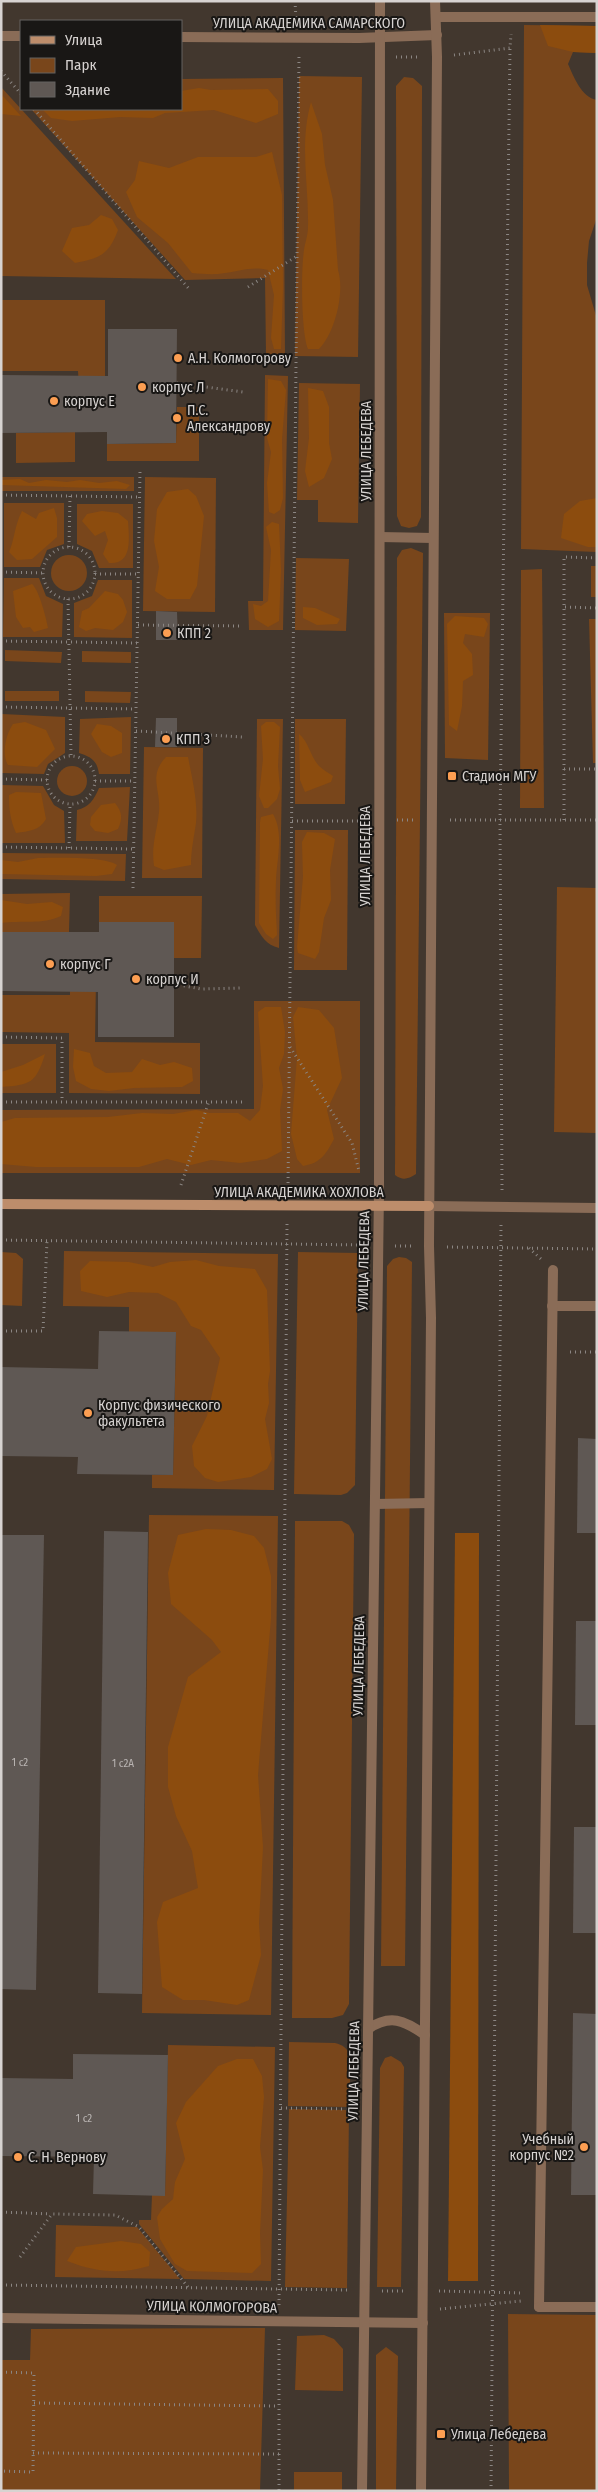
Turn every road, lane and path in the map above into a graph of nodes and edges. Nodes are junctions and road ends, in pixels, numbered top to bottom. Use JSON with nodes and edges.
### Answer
{"nodes":[{"id":1,"x":380,"y":1,"type":"edge"},
{"id":2,"x":435,"y":1,"type":"edge"},
{"id":3,"x":436,"y":17,"type":"junction"},
{"id":4,"x":597,"y":17,"type":"edge"},
{"id":5,"x":437,"y":35,"type":"junction"},
{"id":6,"x":1,"y":36,"type":"edge"},
{"id":7,"x":20,"y":36,"type":"edge"},
{"id":8,"x":182,"y":37,"type":"edge"},
{"id":9,"x":381,"y":37,"type":"junction"},
{"id":10,"x":510,"y":48,"type":"dead end"},
{"id":11,"x":299,"y":56,"type":"dead end"},
{"id":12,"x":1,"y":71,"type":"edge"},
{"id":13,"x":20,"y":93,"type":"edge"},
{"id":14,"x":35,"y":110,"type":"edge"},
{"id":15,"x":297,"y":256,"type":"junction"},
{"id":16,"x":248,"y":287,"type":"dead end"},
{"id":17,"x":190,"y":290,"type":"dead end"},
{"id":18,"x":177,"y":383,"type":"dead end"},
{"id":19,"x":243,"y":392,"type":"dead end"},
{"id":20,"x":140,"y":471,"type":"dead end"},
{"id":21,"x":1,"y":495,"type":"edge"},
{"id":22,"x":70,"y":496,"type":"junction"},
{"id":23,"x":140,"y":497,"type":"junction"},
{"id":24,"x":380,"y":537,"type":"junction"},
{"id":25,"x":434,"y":538,"type":"junction"},
{"id":26,"x":70,"y":547,"type":"junction"},
{"id":27,"x":597,"y":558,"type":"edge"},
{"id":28,"x":1,"y":572,"type":"edge"},
{"id":29,"x":43,"y":573,"type":"junction"},
{"id":30,"x":95,"y":574,"type":"junction"},
{"id":31,"x":138,"y":574,"type":"junction"},
{"id":32,"x":68,"y":599,"type":"junction"},
{"id":33,"x":565,"y":607,"type":"junction"},
{"id":34,"x":597,"y":608,"type":"edge"},
{"id":35,"x":138,"y":625,"type":"junction"},
{"id":36,"x":242,"y":626,"type":"dead end"},
{"id":37,"x":1,"y":641,"type":"edge"},
{"id":38,"x":69,"y":642,"type":"junction"},
{"id":39,"x":137,"y":643,"type":"junction"},
{"id":40,"x":1,"y":707,"type":"edge"},
{"id":41,"x":70,"y":708,"type":"junction"},
{"id":42,"x":136,"y":709,"type":"junction"},
{"id":43,"x":136,"y":730,"type":"junction"},
{"id":44,"x":243,"y":738,"type":"dead end"},
{"id":45,"x":71,"y":756,"type":"junction"},
{"id":46,"x":564,"y":769,"type":"junction"},
{"id":47,"x":597,"y":769,"type":"edge"},
{"id":48,"x":1,"y":779,"type":"edge"},
{"id":49,"x":47,"y":780,"type":"junction"},
{"id":50,"x":94,"y":781,"type":"junction"},
{"id":51,"x":135,"y":781,"type":"junction"},
{"id":52,"x":70,"y":804,"type":"junction"},
{"id":53,"x":564,"y":820,"type":"junction"},
{"id":54,"x":597,"y":820,"type":"edge"},
{"id":55,"x":500,"y":821,"type":"junction"},
{"id":56,"x":1,"y":847,"type":"edge"},
{"id":57,"x":69,"y":848,"type":"junction"},
{"id":58,"x":134,"y":849,"type":"junction"},
{"id":59,"x":134,"y":888,"type":"dead end"},
{"id":60,"x":174,"y":984,"type":"dead end"},
{"id":61,"x":241,"y":988,"type":"dead end"},
{"id":62,"x":1,"y":1038,"type":"edge"},
{"id":63,"x":290,"y":1046,"type":"junction"},
{"id":64,"x":1,"y":1102,"type":"edge"},
{"id":65,"x":62,"y":1102,"type":"junction"},
{"id":66,"x":209,"y":1102,"type":"junction"},
{"id":67,"x":242,"y":1102,"type":"dead end"},
{"id":68,"x":361,"y":1181,"type":"dead end"},
{"id":69,"x":181,"y":1185,"type":"dead end"},
{"id":70,"x":1,"y":1204,"type":"edge"},
{"id":71,"x":287,"y":1206,"type":"junction"},
{"id":72,"x":430,"y":1206,"type":"junction"},
{"id":73,"x":378,"y":1207,"type":"junction"},
{"id":74,"x":501,"y":1207,"type":"junction"},
{"id":75,"x":597,"y":1208,"type":"edge"},
{"id":76,"x":1,"y":1240,"type":"edge"},
{"id":77,"x":47,"y":1241,"type":"junction"},
{"id":78,"x":287,"y":1244,"type":"junction"},
{"id":79,"x":378,"y":1246,"type":"junction"},
{"id":80,"x":429,"y":1246,"type":"junction"},
{"id":81,"x":501,"y":1248,"type":"junction"},
{"id":82,"x":597,"y":1249,"type":"edge"},
{"id":83,"x":553,"y":1270,"type":"dead end"},
{"id":84,"x":552,"y":1306,"type":"junction"},
{"id":85,"x":597,"y":1306,"type":"edge"},
{"id":86,"x":1,"y":1331,"type":"edge"},
{"id":87,"x":570,"y":1352,"type":"dead end"},
{"id":88,"x":597,"y":1352,"type":"edge"},
{"id":89,"x":429,"y":1503,"type":"junction"},
{"id":90,"x":374,"y":1504,"type":"junction"},
{"id":91,"x":368,"y":2029,"type":"junction"},
{"id":92,"x":425,"y":2035,"type":"junction"},
{"id":93,"x":281,"y":2108,"type":"junction"},
{"id":94,"x":350,"y":2109,"type":"dead end"},
{"id":95,"x":1,"y":2212,"type":"edge"},
{"id":96,"x":52,"y":2214,"type":"junction"},
{"id":97,"x":20,"y":2257,"type":"dead end"},
{"id":98,"x":1,"y":2285,"type":"edge"},
{"id":99,"x":188,"y":2288,"type":"junction"},
{"id":100,"x":279,"y":2289,"type":"junction"},
{"id":101,"x":364,"y":2290,"type":"junction"},
{"id":102,"x":423,"y":2291,"type":"junction"},
{"id":103,"x":492,"y":2292,"type":"junction"},
{"id":104,"x":539,"y":2293,"type":"junction"},
{"id":105,"x":597,"y":2308,"type":"edge"},
{"id":106,"x":1,"y":2318,"type":"edge"},
{"id":107,"x":279,"y":2321,"type":"junction"},
{"id":108,"x":364,"y":2321,"type":"junction"},
{"id":109,"x":423,"y":2323,"type":"junction"},
{"id":110,"x":1,"y":2372,"type":"edge"},
{"id":111,"x":34,"y":2403,"type":"junction"},
{"id":112,"x":279,"y":2406,"type":"junction"},
{"id":113,"x":33,"y":2453,"type":"junction"},
{"id":114,"x":279,"y":2454,"type":"junction"},
{"id":115,"x":1,"y":2472,"type":"edge"},
{"id":116,"x":279,"y":2491,"type":"edge"},
{"id":117,"x":362,"y":2491,"type":"edge"},
{"id":118,"x":421,"y":2491,"type":"edge"},
{"id":119,"x":491,"y":2491,"type":"edge"}],
"edges":[{"from":1,"to":9,"type":"street","name":"УЛИЦА ЛЕБЕДЕВА"},
{"from":2,"to":3,"type":"street"},
{"from":3,"to":4,"type":"street"},
{"from":3,"to":5,"type":"street"},
{"from":5,"to":9,"type":"street","name":"УЛИЦА АКАДЕМИКА САМАРСКОГО"},
{"from":5,"to":25,"type":"street"},
{"from":6,"to":7,"type":"street"},
{"from":8,"to":9,"type":"street","name":"УЛИЦА АКАДЕМИКА САМАРСКОГО"},
{"from":9,"to":24,"type":"street","name":"УЛИЦА ЛЕБЕДЕВА"},
{"from":10,"to":55,"type":"path"},
{"from":11,"to":15,"type":"path"},
{"from":12,"to":13,"type":"path"},
{"from":14,"to":17,"type":"path"},
{"from":15,"to":16,"type":"path"},
{"from":15,"to":63,"type":"path"},
{"from":18,"to":19,"type":"path"},
{"from":20,"to":23,"type":"path"},
{"from":21,"to":22,"type":"path"},
{"from":22,"to":23,"type":"path"},
{"from":22,"to":26,"type":"path"},
{"from":23,"to":31,"type":"path"},
{"from":24,"to":25,"type":"street"},
{"from":24,"to":73,"type":"street","name":"УЛИЦА ЛЕБЕДЕВА"},
{"from":25,"to":72,"type":"street"},
{"from":26,"to":29,"type":"path"},
{"from":26,"to":30,"type":"path"},
{"from":27,"to":33,"type":"path"},
{"from":28,"to":29,"type":"path"},
{"from":29,"to":32,"type":"path"},
{"from":30,"to":31,"type":"path"},
{"from":30,"to":32,"type":"path"},
{"from":31,"to":35,"type":"path"},
{"from":32,"to":38,"type":"path"},
{"from":33,"to":34,"type":"path"},
{"from":33,"to":46,"type":"path"},
{"from":35,"to":36,"type":"path"},
{"from":35,"to":39,"type":"path"},
{"from":37,"to":38,"type":"path"},
{"from":38,"to":39,"type":"path"},
{"from":38,"to":41,"type":"path"},
{"from":39,"to":42,"type":"path"},
{"from":40,"to":41,"type":"path"},
{"from":41,"to":42,"type":"path"},
{"from":41,"to":45,"type":"path"},
{"from":42,"to":43,"type":"path"},
{"from":43,"to":44,"type":"path"},
{"from":43,"to":51,"type":"path"},
{"from":45,"to":49,"type":"path"},
{"from":45,"to":50,"type":"path"},
{"from":46,"to":47,"type":"path"},
{"from":46,"to":53,"type":"path"},
{"from":48,"to":49,"type":"path"},
{"from":49,"to":52,"type":"path"},
{"from":50,"to":51,"type":"path"},
{"from":50,"to":52,"type":"path"},
{"from":51,"to":58,"type":"path"},
{"from":52,"to":57,"type":"path"},
{"from":53,"to":54,"type":"path"},
{"from":53,"to":55,"type":"path"},
{"from":55,"to":74,"type":"path"},
{"from":56,"to":57,"type":"path"},
{"from":57,"to":58,"type":"path"},
{"from":58,"to":59,"type":"path"},
{"from":60,"to":61,"type":"path"},
{"from":62,"to":65,"type":"path"},
{"from":63,"to":68,"type":"path"},
{"from":63,"to":71,"type":"path"},
{"from":64,"to":65,"type":"path"},
{"from":65,"to":66,"type":"path"},
{"from":66,"to":67,"type":"path"},
{"from":66,"to":69,"type":"path"},
{"from":70,"to":71,"type":"street","name":"УЛИЦА АКАДЕМИКА ХОХЛОВА"},
{"from":71,"to":73,"type":"street","name":"УЛИЦА АКАДЕМИКА ХОХЛОВА"},
{"from":71,"to":78,"type":"path"},
{"from":72,"to":73,"type":"street","name":"УЛИЦА АКАДЕМИКА ХОХЛОВА"},
{"from":72,"to":74,"type":"street","name":"УЛИЦА АКАДЕМИКА ХОХЛОВА"},
{"from":72,"to":80,"type":"street"},
{"from":73,"to":79,"type":"street","name":"УЛИЦА ЛЕБЕДЕВА"},
{"from":74,"to":75,"type":"street","name":"УЛИЦА АКАДЕМИКА ХОХЛОВА"},
{"from":74,"to":81,"type":"path"},
{"from":76,"to":77,"type":"path"},
{"from":77,"to":78,"type":"path"},
{"from":77,"to":86,"type":"path"},
{"from":78,"to":79,"type":"path"},
{"from":78,"to":93,"type":"path"},
{"from":79,"to":80,"type":"path"},
{"from":79,"to":90,"type":"street","name":"УЛИЦА ЛЕБЕДЕВА"},
{"from":80,"to":81,"type":"path"},
{"from":80,"to":89,"type":"street"},
{"from":81,"to":82,"type":"path"},
{"from":81,"to":103,"type":"path"},
{"from":83,"to":84,"type":"street"},
{"from":84,"to":85,"type":"street"},
{"from":84,"to":104,"type":"street"},
{"from":87,"to":88,"type":"path"},
{"from":89,"to":90,"type":"street"},
{"from":89,"to":92,"type":"street"},
{"from":90,"to":91,"type":"street","name":"УЛИЦА ЛЕБЕДЕВА"},
{"from":91,"to":92,"type":"street"},
{"from":91,"to":101,"type":"street","name":"УЛИЦА ЛЕБЕДЕВА"},
{"from":92,"to":102,"type":"street"},
{"from":93,"to":94,"type":"path"},
{"from":93,"to":100,"type":"path"},
{"from":95,"to":96,"type":"path"},
{"from":96,"to":97,"type":"path"},
{"from":96,"to":99,"type":"path"},
{"from":98,"to":99,"type":"path"},
{"from":99,"to":100,"type":"path"},
{"from":100,"to":101,"type":"path"},
{"from":100,"to":107,"type":"path"},
{"from":101,"to":102,"type":"path"},
{"from":101,"to":108,"type":"street","name":"УЛИЦА ЛЕБЕДЕВА"},
{"from":102,"to":103,"type":"path"},
{"from":102,"to":109,"type":"street"},
{"from":103,"to":104,"type":"path"},
{"from":103,"to":119,"type":"path"},
{"from":104,"to":105,"type":"street"},
{"from":106,"to":107,"type":"street","name":"УЛИЦА КОЛМОГОРОВА"},
{"from":107,"to":108,"type":"street","name":"УЛИЦА КОЛМОГОРОВА"},
{"from":107,"to":112,"type":"path"},
{"from":108,"to":109,"type":"street","name":"УЛИЦА КОЛМОГОРОВА"},
{"from":108,"to":117,"type":"street","name":"УЛИЦА ЛЕБЕДЕВА"},
{"from":109,"to":118,"type":"street"},
{"from":110,"to":111,"type":"path"},
{"from":111,"to":112,"type":"path"},
{"from":111,"to":113,"type":"path"},
{"from":112,"to":114,"type":"path"},
{"from":113,"to":114,"type":"path"},
{"from":113,"to":115,"type":"path"},
{"from":114,"to":116,"type":"path"}]}
